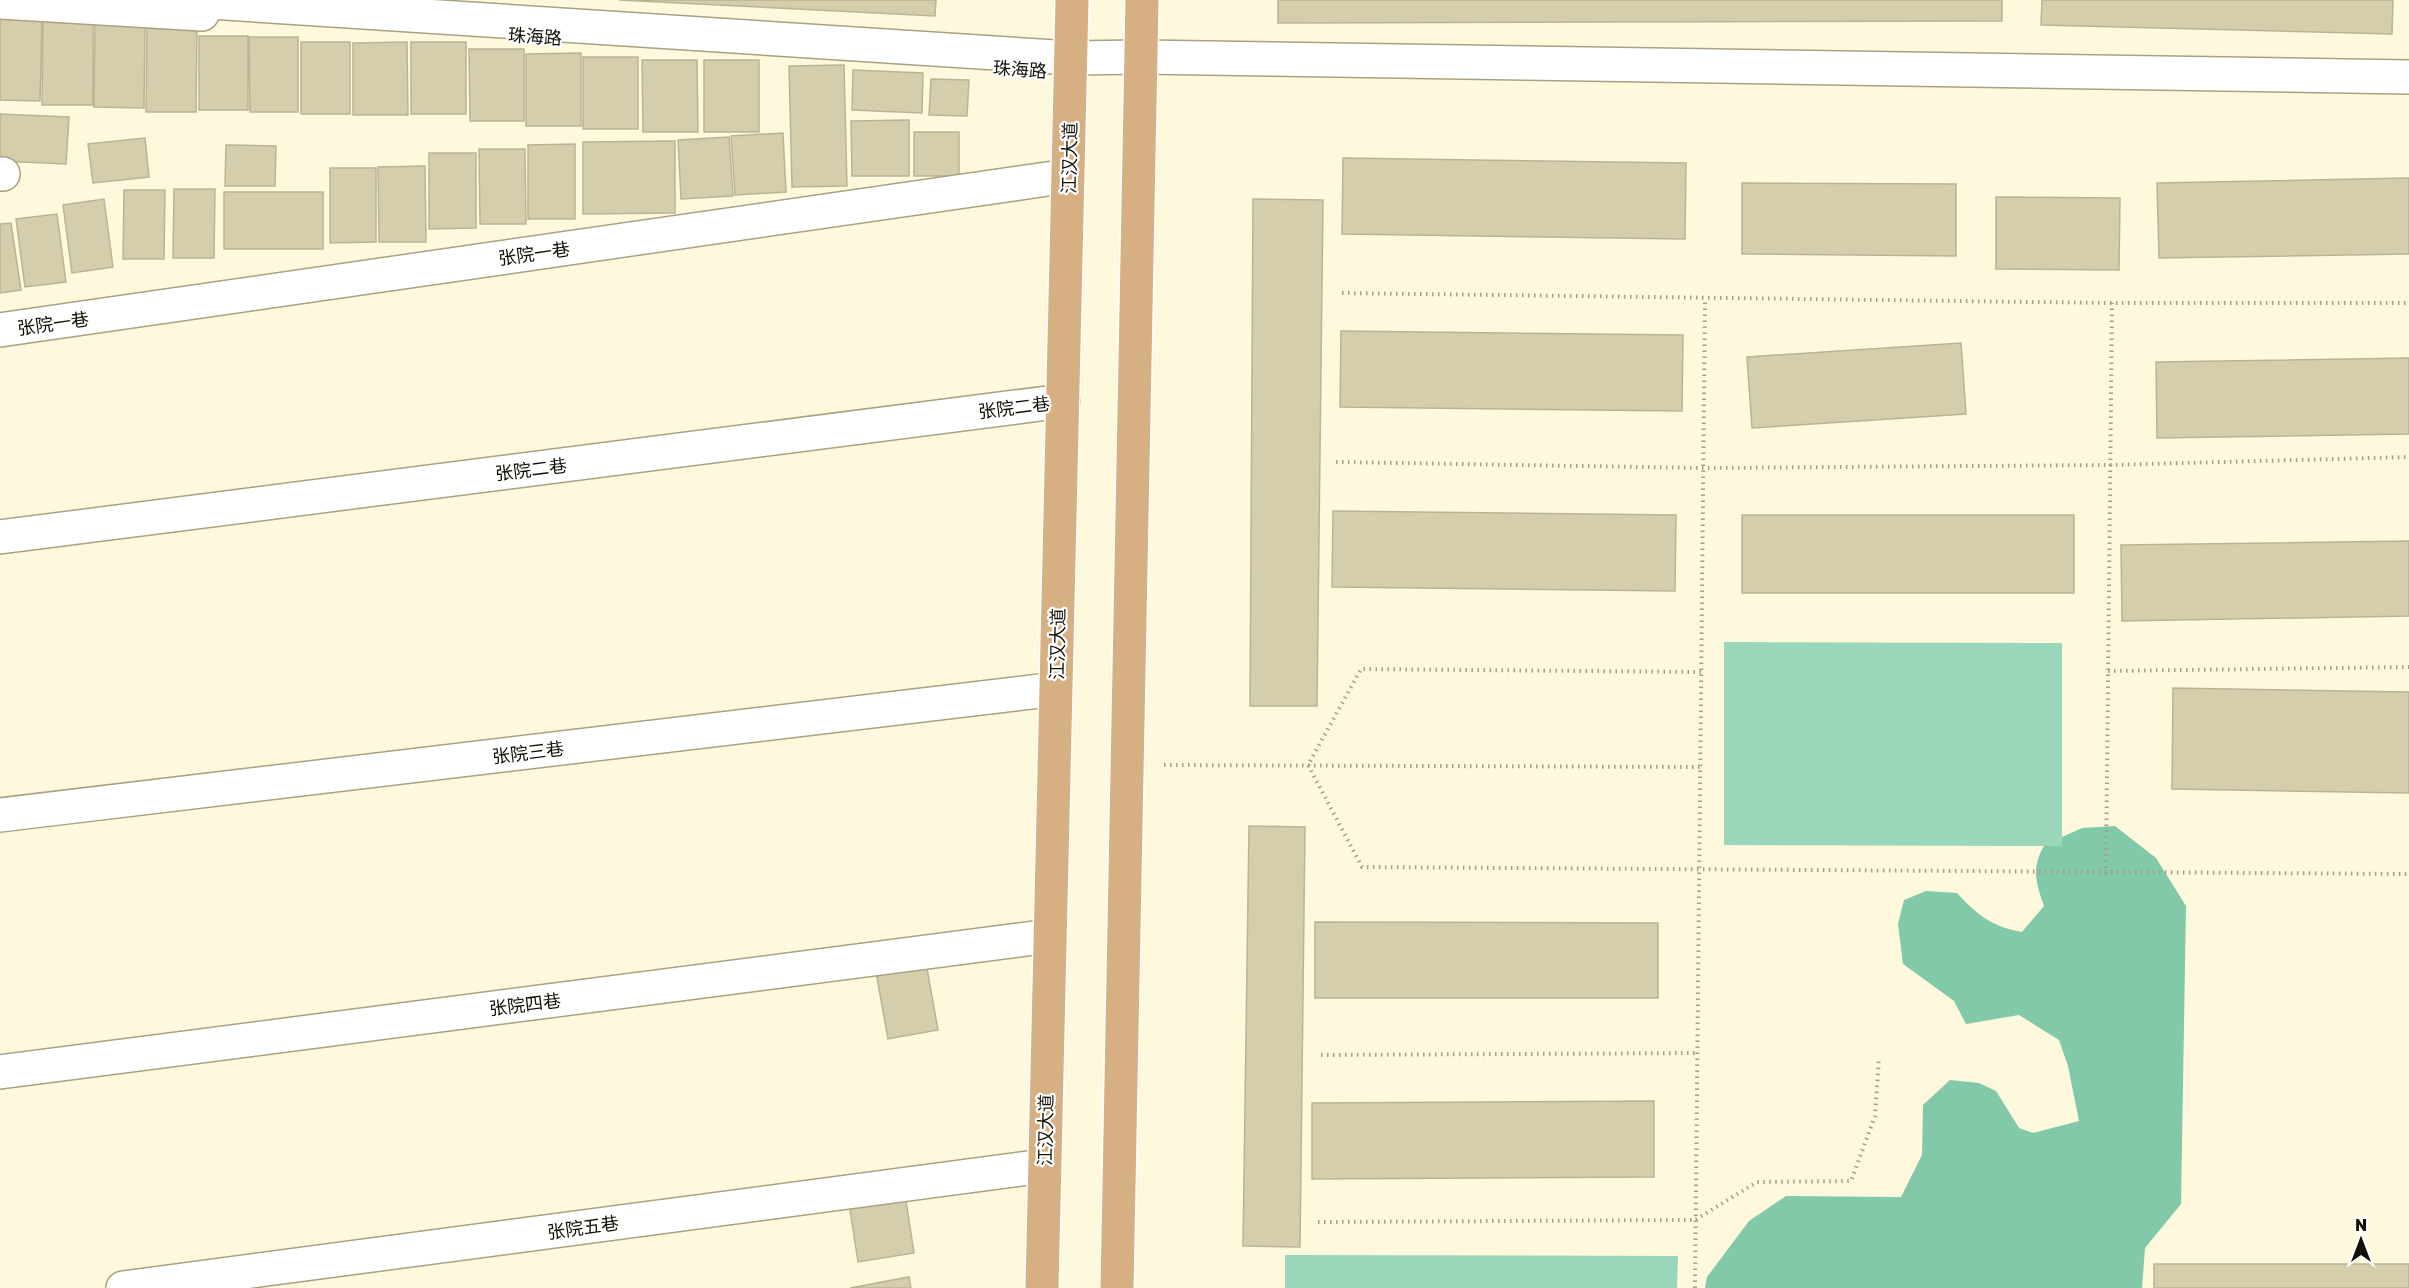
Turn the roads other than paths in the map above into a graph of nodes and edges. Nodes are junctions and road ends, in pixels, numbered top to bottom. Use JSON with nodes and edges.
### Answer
{"nodes":[{"id":1,"x":178,"y":0,"type":"edge"},
{"id":2,"x":1072,"y":0,"type":"edge"},
{"id":3,"x":1142,"y":0,"type":"edge"},
{"id":4,"x":0,"y":2,"type":"edge"},
{"id":5,"x":291,"y":9,"type":"edge"},
{"id":6,"x":1142,"y":57,"type":"junction"},
{"id":7,"x":1071,"y":65,"type":"junction"},
{"id":8,"x":2409,"y":77,"type":"edge"},
{"id":9,"x":1068,"y":183,"type":"junction"},
{"id":10,"x":0,"y":330,"type":"edge"},
{"id":11,"x":0,"y":343,"type":"edge"},
{"id":12,"x":1063,"y":408,"type":"junction"},
{"id":13,"x":0,"y":537,"type":"edge"},
{"id":14,"x":0,"y":550,"type":"edge"},
{"id":15,"x":1056,"y":689,"type":"junction"},
{"id":16,"x":0,"y":815,"type":"edge"},
{"id":17,"x":1050,"y":936,"type":"junction"},
{"id":18,"x":0,"y":1072,"type":"edge"},
{"id":19,"x":1044,"y":1166,"type":"junction"},
{"id":20,"x":123,"y":1288,"type":"edge"},
{"id":21,"x":1042,"y":1288,"type":"edge"},
{"id":22,"x":1117,"y":1288,"type":"edge"}],
"edges":[{"from":1,"to":5,"type":"street","name":"珠海路"},
{"from":2,"to":7,"type":"main road","name":"江汉大道"},
{"from":3,"to":6,"type":"main road"},
{"from":4,"to":5,"type":"street","name":"珠海路"},
{"from":5,"to":7,"type":"street","name":"珠海路"},
{"from":6,"to":7,"type":"street","name":"珠海路"},
{"from":6,"to":8,"type":"street","name":"珠海路"},
{"from":6,"to":22,"type":"main road"},
{"from":7,"to":9,"type":"main road","name":"江汉大道"},
{"from":9,"to":10,"type":"street","name":"张院一巷"},
{"from":9,"to":11,"type":"street","name":"张院一巷"},
{"from":9,"to":12,"type":"main road","name":"江汉大道"},
{"from":12,"to":13,"type":"street","name":"张院二巷"},
{"from":12,"to":14,"type":"street","name":"张院二巷"},
{"from":12,"to":15,"type":"main road","name":"江汉大道"},
{"from":15,"to":16,"type":"street","name":"张院三巷"},
{"from":15,"to":17,"type":"main road","name":"江汉大道"},
{"from":17,"to":18,"type":"street","name":"张院四巷"},
{"from":17,"to":19,"type":"main road","name":"江汉大道"},
{"from":19,"to":20,"type":"street","name":"张院五巷"},
{"from":19,"to":21,"type":"main road","name":"江汉大道"}]}
